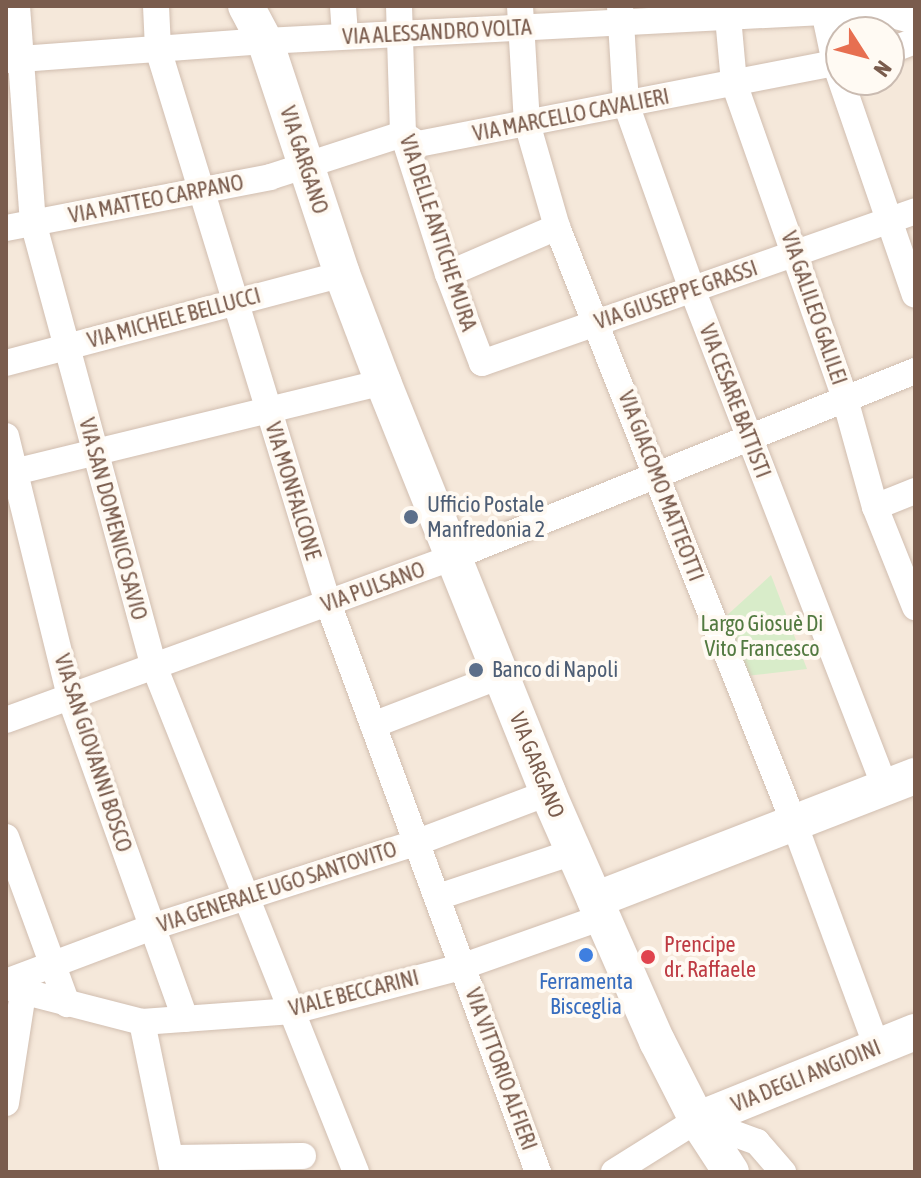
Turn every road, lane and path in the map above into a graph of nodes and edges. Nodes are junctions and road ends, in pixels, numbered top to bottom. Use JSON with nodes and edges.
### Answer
{"nodes":[{"id":1,"x":17,"y":6,"type":"edge"},
{"id":2,"x":156,"y":6,"type":"edge"},
{"id":3,"x":246,"y":6,"type":"edge"},
{"id":4,"x":343,"y":6,"type":"edge"},
{"id":5,"x":399,"y":6,"type":"edge"},
{"id":6,"x":823,"y":9,"type":"edge"},
{"id":7,"x":727,"y":12,"type":"edge"},
{"id":8,"x":620,"y":14,"type":"edge"},
{"id":9,"x":520,"y":17,"type":"edge"},
{"id":10,"x":915,"y":21,"type":"edge"},
{"id":11,"x":264,"y":23,"type":"edge"},
{"id":12,"x":400,"y":34,"type":"junction"},
{"id":13,"x":345,"y":36,"type":"junction"},
{"id":14,"x":158,"y":49,"type":"junction"},
{"id":15,"x":14,"y":60,"type":"edge"},
{"id":16,"x":825,"y":65,"type":"edge"},
{"id":17,"x":734,"y":83,"type":"junction"},
{"id":18,"x":848,"y":96,"type":"edge"},
{"id":19,"x":626,"y":104,"type":"junction"},
{"id":20,"x":527,"y":123,"type":"junction"},
{"id":21,"x":403,"y":134,"type":"junction"},
{"id":22,"x":305,"y":163,"type":"junction"},
{"id":23,"x":201,"y":190,"type":"junction"},
{"id":24,"x":915,"y":211,"type":"edge"},
{"id":25,"x":887,"y":221,"type":"junction"},
{"id":26,"x":33,"y":222,"type":"junction"},
{"id":27,"x":557,"y":227,"type":"junction"},
{"id":28,"x":6,"y":228,"type":"edge"},
{"id":29,"x":796,"y":253,"type":"junction"},
{"id":30,"x":342,"y":274,"type":"junction"},
{"id":31,"x":448,"y":274,"type":"junction"},
{"id":32,"x":692,"y":289,"type":"junction"},
{"id":33,"x":915,"y":295,"type":"edge"},
{"id":34,"x":236,"y":302,"type":"junction"},
{"id":35,"x":598,"y":323,"type":"junction"},
{"id":36,"x":67,"y":347,"type":"junction"},
{"id":37,"x":6,"y":363,"type":"edge"},
{"id":38,"x":482,"y":363,"type":"joint"},
{"id":39,"x":915,"y":371,"type":"edge"},
{"id":40,"x":383,"y":382,"type":"junction"},
{"id":41,"x":845,"y":399,"type":"junction"},
{"id":42,"x":268,"y":410,"type":"junction"},
{"id":43,"x":6,"y":436,"type":"edge"},
{"id":44,"x":749,"y":438,"type":"junction"},
{"id":45,"x":96,"y":452,"type":"junction"},
{"id":46,"x":10,"y":473,"type":"edge"},
{"id":47,"x":656,"y":476,"type":"junction"},
{"id":48,"x":915,"y":491,"type":"edge"},
{"id":49,"x":875,"y":507,"type":"junction"},
{"id":50,"x":451,"y":558,"type":"junction"},
{"id":51,"x":328,"y":603,"type":"junction"},
{"id":52,"x":915,"y":607,"type":"edge"},
{"id":53,"x":154,"y":666,"type":"junction"},
{"id":54,"x":500,"y":676,"type":"junction"},
{"id":55,"x":70,"y":697,"type":"junction"},
{"id":56,"x":6,"y":720,"type":"edge"},
{"id":57,"x":373,"y":725,"type":"junction"},
{"id":58,"x":900,"y":782,"type":"edge"},
{"id":59,"x":548,"y":793,"type":"junction"},
{"id":60,"x":794,"y":823,"type":"junction"},
{"id":61,"x":6,"y":837,"type":"edge"},
{"id":62,"x":418,"y":842,"type":"junction"},
{"id":63,"x":573,"y":852,"type":"junction"},
{"id":64,"x":438,"y":897,"type":"junction"},
{"id":65,"x":248,"y":898,"type":"junction"},
{"id":66,"x":598,"y":909,"type":"junction"},
{"id":67,"x":152,"y":927,"type":"junction"},
{"id":68,"x":52,"y":963,"type":"junction"},
{"id":69,"x":464,"y":966,"type":"junction"},
{"id":70,"x":12,"y":987,"type":"edge"},
{"id":71,"x":67,"y":1004,"type":"junction"},
{"id":72,"x":293,"y":1011,"type":"junction"},
{"id":73,"x":185,"y":1019,"type":"junction"},
{"id":74,"x":142,"y":1022,"type":"junction"},
{"id":75,"x":915,"y":1032,"type":"edge"},
{"id":76,"x":877,"y":1047,"type":"junction"},
{"id":77,"x":6,"y":1103,"type":"edge"},
{"id":78,"x":697,"y":1120,"type":"junction"},
{"id":79,"x":303,"y":1156,"type":"dead end"},
{"id":80,"x":172,"y":1165,"type":"edge"},
{"id":81,"x":356,"y":1172,"type":"edge"},
{"id":82,"x":538,"y":1172,"type":"edge"},
{"id":83,"x":614,"y":1172,"type":"edge"},
{"id":84,"x":731,"y":1172,"type":"edge"},
{"id":85,"x":783,"y":1172,"type":"edge"}],
"edges":[{"from":1,"to":15,"type":"street","name":"VIA SAN DOMENICO SAVIO"},
{"from":2,"to":14,"type":"street","name":"VIA MONFALCONE"},
{"from":3,"to":11,"type":"main road","name":"VIA GARGANO"},
{"from":4,"to":13,"type":"street"},
{"from":5,"to":12,"type":"street","name":"VIA DELLE ANTICHE MURA"},
{"from":6,"to":7,"type":"street","name":"VIA ALESSANDRO VOLTA"},
{"from":6,"to":10,"type":"street","name":"VIA ALESSANDRO VOLTA"},
{"from":7,"to":8,"type":"street","name":"VIA ALESSANDRO VOLTA"},
{"from":7,"to":17,"type":"street","name":"VIA GALILEO GALILEI"},
{"from":8,"to":9,"type":"street","name":"VIA ALESSANDRO VOLTA"},
{"from":8,"to":19,"type":"street","name":"VIA CESARE BATTISTI"},
{"from":9,"to":12,"type":"street","name":"VIA ALESSANDRO VOLTA"},
{"from":9,"to":20,"type":"street","name":"VIA GIACOMO MATTEOTTI"},
{"from":11,"to":13,"type":"street","name":"VIA ALESSANDRO VOLTA"},
{"from":11,"to":14,"type":"street","name":"VIA ALESSANDRO VOLTA"},
{"from":11,"to":22,"type":"main road","name":"VIA GARGANO"},
{"from":12,"to":13,"type":"street","name":"VIA ALESSANDRO VOLTA"},
{"from":12,"to":21,"type":"street","name":"VIA DELLE ANTICHE MURA"},
{"from":14,"to":15,"type":"street","name":"VIA ALESSANDRO VOLTA"},
{"from":14,"to":23,"type":"street","name":"VIA MONFALCONE"},
{"from":15,"to":26,"type":"street","name":"VIA SAN DOMENICO SAVIO"},
{"from":16,"to":17,"type":"street","name":"VIA MARCELLO CAVALIERI"},
{"from":17,"to":19,"type":"street","name":"VIA MARCELLO CAVALIERI"},
{"from":17,"to":29,"type":"street","name":"VIA GALILEO GALILEI"},
{"from":18,"to":25,"type":"street"},
{"from":19,"to":20,"type":"street","name":"VIA MARCELLO CAVALIERI"},
{"from":19,"to":32,"type":"street","name":"VIA CESARE BATTISTI"},
{"from":20,"to":21,"type":"street","name":"VIA MARCELLO CAVALIERI"},
{"from":20,"to":27,"type":"street","name":"VIA GIACOMO MATTEOTTI"},
{"from":21,"to":22,"type":"street","name":"VIA MARCELLO CAVALIERI"},
{"from":21,"to":31,"type":"street","name":"VIA DELLE ANTICHE MURA"},
{"from":22,"to":23,"type":"street","name":"VIA MATTEO CARPANO"},
{"from":22,"to":30,"type":"main road","name":"VIA GARGANO"},
{"from":23,"to":26,"type":"street","name":"VIA MATTEO CARPANO"},
{"from":23,"to":34,"type":"street","name":"VIA MONFALCONE"},
{"from":24,"to":25,"type":"street","name":"VIA GIUSEPPE GRASSI"},
{"from":25,"to":29,"type":"street","name":"VIA GIUSEPPE GRASSI"},
{"from":25,"to":33,"type":"street"},
{"from":26,"to":28,"type":"street","name":"VIA MATTEO CARPANO"},
{"from":26,"to":36,"type":"street","name":"VIA SAN DOMENICO SAVIO"},
{"from":27,"to":31,"type":"street"},
{"from":27,"to":35,"type":"street","name":"VIA GIACOMO MATTEOTTI"},
{"from":29,"to":32,"type":"street","name":"VIA GIUSEPPE GRASSI"},
{"from":29,"to":41,"type":"street","name":"VIA GALILEO GALILEI"},
{"from":30,"to":34,"type":"street","name":"VIA MICHELE BELLUCCI"},
{"from":30,"to":40,"type":"main road","name":"VIA GARGANO"},
{"from":31,"to":38,"type":"street","name":"VIA DELLE ANTICHE MURA"},
{"from":32,"to":35,"type":"street","name":"VIA GIUSEPPE GRASSI"},
{"from":32,"to":44,"type":"street","name":"VIA CESARE BATTISTI"},
{"from":34,"to":36,"type":"street","name":"VIA MICHELE BELLUCCI"},
{"from":34,"to":42,"type":"street","name":"VIA MONFALCONE"},
{"from":35,"to":38,"type":"street","name":"VIA GIUSEPPE GRASSI"},
{"from":35,"to":47,"type":"street","name":"VIA GIACOMO MATTEOTTI"},
{"from":36,"to":37,"type":"street","name":"VIA MICHELE BELLUCCI"},
{"from":36,"to":45,"type":"street","name":"VIA SAN DOMENICO SAVIO"},
{"from":39,"to":41,"type":"street","name":"VIA PULSANO"},
{"from":40,"to":42,"type":"street"},
{"from":40,"to":50,"type":"main road","name":"VIA GARGANO"},
{"from":41,"to":44,"type":"street","name":"VIA PULSANO"},
{"from":41,"to":49,"type":"street","name":"VIA GALILEO GALILEI"},
{"from":42,"to":45,"type":"street"},
{"from":42,"to":51,"type":"street","name":"VIA MONFALCONE"},
{"from":43,"to":46,"type":"street","name":"VIA SAN GIOVANNI BOSCO"},
{"from":44,"to":47,"type":"street","name":"VIA PULSANO"},
{"from":44,"to":58,"type":"street","name":"VIA CESARE BATTISTI"},
{"from":45,"to":46,"type":"street"},
{"from":45,"to":53,"type":"street","name":"VIA SAN DOMENICO SAVIO"},
{"from":46,"to":55,"type":"street","name":"VIA SAN GIOVANNI BOSCO"},
{"from":47,"to":50,"type":"street","name":"VIA PULSANO"},
{"from":47,"to":60,"type":"street","name":"VIA GIACOMO MATTEOTTI"},
{"from":48,"to":49,"type":"street"},
{"from":49,"to":52,"type":"street","name":"VIA GALILEO GALILEI"},
{"from":50,"to":51,"type":"street","name":"VIA PULSANO"},
{"from":50,"to":54,"type":"main road","name":"VIA GARGANO"},
{"from":51,"to":53,"type":"street","name":"VIA PULSANO"},
{"from":51,"to":57,"type":"street","name":"VIA MONFALCONE"},
{"from":53,"to":55,"type":"street","name":"VIA PULSANO"},
{"from":53,"to":65,"type":"street","name":"VIA SAN DOMENICO SAVIO"},
{"from":54,"to":57,"type":"street"},
{"from":54,"to":59,"type":"main road","name":"VIA GARGANO"},
{"from":55,"to":56,"type":"street","name":"VIA PULSANO"},
{"from":55,"to":67,"type":"street","name":"VIA SAN GIOVANNI BOSCO"},
{"from":57,"to":62,"type":"street","name":"VIA MONFALCONE"},
{"from":58,"to":60,"type":"main road","name":"VIALE BECCARINI"},
{"from":59,"to":62,"type":"street","name":"VIA GENERALE UGO SANTOVITO"},
{"from":59,"to":63,"type":"main road","name":"VIA GARGANO"},
{"from":60,"to":66,"type":"main road","name":"VIALE BECCARINI"},
{"from":60,"to":76,"type":"street","name":"VIA GIACOMO MATTEOTTI"},
{"from":61,"to":68,"type":"street"},
{"from":62,"to":64,"type":"street","name":"VIA MONFALCONE"},
{"from":62,"to":65,"type":"street","name":"VIA GENERALE UGO SANTOVITO"},
{"from":63,"to":64,"type":"street"},
{"from":63,"to":66,"type":"main road","name":"VIA GARGANO"},
{"from":64,"to":69,"type":"street","name":"VIA MONFALCONE"},
{"from":65,"to":67,"type":"street","name":"VIA GENERALE UGO SANTOVITO"},
{"from":65,"to":72,"type":"street","name":"VIA SAN DOMENICO SAVIO"},
{"from":66,"to":69,"type":"street","name":"VIALE BECCARINI"},
{"from":66,"to":78,"type":"main road","name":"VIA GARGANO"},
{"from":67,"to":68,"type":"street","name":"VIA GENERALE UGO SANTOVITO"},
{"from":67,"to":73,"type":"street","name":"VIA SAN GIOVANNI BOSCO"},
{"from":68,"to":70,"type":"street","name":"VIA GENERALE UGO SANTOVITO"},
{"from":68,"to":71,"type":"street"},
{"from":69,"to":72,"type":"street","name":"VIALE BECCARINI"},
{"from":69,"to":82,"type":"street","name":"VIA VITTORIO ALFIERI"},
{"from":70,"to":71,"type":"street","name":"VIALE BECCARINI"},
{"from":70,"to":77,"type":"street"},
{"from":71,"to":74,"type":"street","name":"VIALE BECCARINI"},
{"from":72,"to":73,"type":"street","name":"VIALE BECCARINI"},
{"from":72,"to":81,"type":"street","name":"VIA SAN DOMENICO SAVIO"},
{"from":73,"to":74,"type":"street","name":"VIALE BECCARINI"},
{"from":74,"to":80,"type":"street"},
{"from":75,"to":76,"type":"main road","name":"VIA DEGLI ANGIOINI"},
{"from":76,"to":78,"type":"main road","name":"VIA DEGLI ANGIOINI"},
{"from":78,"to":83,"type":"street"},
{"from":78,"to":84,"type":"main road","name":"VIA GARGANO"},
{"from":78,"to":85,"type":"street"},
{"from":79,"to":80,"type":"street"}]}
